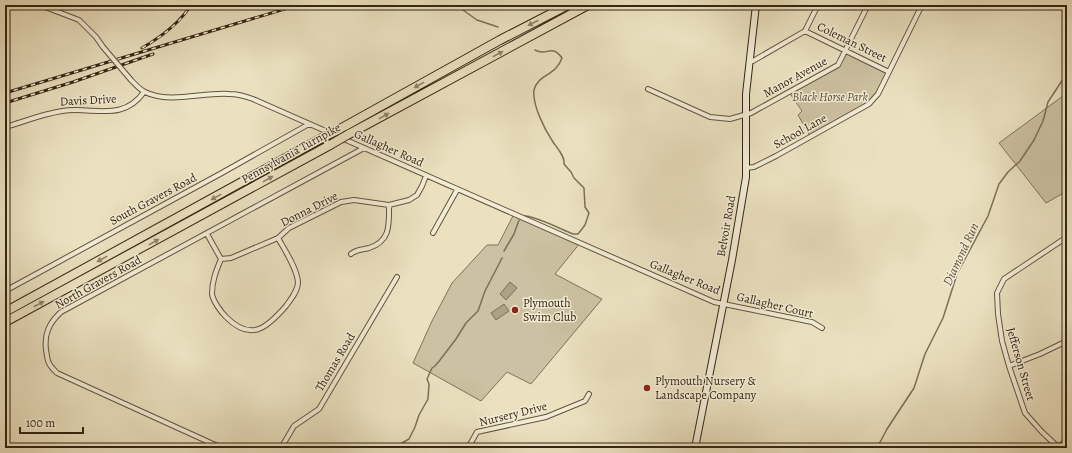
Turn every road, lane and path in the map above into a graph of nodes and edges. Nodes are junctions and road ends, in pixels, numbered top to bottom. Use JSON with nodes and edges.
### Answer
{"nodes":[{"id":1,"x":40,"y":5,"type":"edge"},
{"id":2,"x":568,"y":5,"type":"edge"},
{"id":3,"x":588,"y":5,"type":"edge"},
{"id":4,"x":756,"y":5,"type":"edge"},
{"id":5,"x":818,"y":5,"type":"edge"},
{"id":6,"x":868,"y":5,"type":"edge"},
{"id":7,"x":922,"y":5,"type":"edge"},
{"id":8,"x":805,"y":31,"type":"junction"},
{"id":9,"x":845,"y":50,"type":"junction"},
{"id":10,"x":749,"y":60,"type":"junction"},
{"id":11,"x":889,"y":72,"type":"junction"},
{"id":12,"x":648,"y":89,"type":"dead end"},
{"id":13,"x":144,"y":92,"type":"junction"},
{"id":14,"x":745,"y":115,"type":"junction"},
{"id":15,"x":309,"y":124,"type":"junction"},
{"id":16,"x":5,"y":127,"type":"edge"},
{"id":17,"x":364,"y":148,"type":"junction"},
{"id":18,"x":746,"y":168,"type":"junction"},
{"id":19,"x":426,"y":176,"type":"junction"},
{"id":20,"x":457,"y":190,"type":"junction"},
{"id":21,"x":389,"y":205,"type":"junction"},
{"id":22,"x":433,"y":233,"type":"dead end"},
{"id":23,"x":207,"y":234,"type":"junction"},
{"id":24,"x":1067,"y":237,"type":"edge"},
{"id":25,"x":278,"y":238,"type":"junction"},
{"id":26,"x":351,"y":254,"type":"dead end"},
{"id":27,"x":221,"y":259,"type":"junction"},
{"id":28,"x":397,"y":277,"type":"dead end"},
{"id":29,"x":5,"y":291,"type":"edge"},
{"id":30,"x":724,"y":303,"type":"junction"},
{"id":31,"x":5,"y":312,"type":"edge"},
{"id":32,"x":5,"y":322,"type":"edge"},
{"id":33,"x":822,"y":328,"type":"dead end"},
{"id":34,"x":1067,"y":341,"type":"edge"},
{"id":35,"x":1009,"y":366,"type":"junction"},
{"id":36,"x":589,"y":394,"type":"dead end"},
{"id":37,"x":1067,"y":440,"type":"edge"},
{"id":38,"x":1058,"y":447,"type":"edge"},
{"id":39,"x":222,"y":448,"type":"edge"},
{"id":40,"x":281,"y":448,"type":"edge"},
{"id":41,"x":468,"y":448,"type":"edge"},
{"id":42,"x":696,"y":448,"type":"edge"}],
"edges":[{"from":1,"to":13,"type":"street","name":"Gallagher Road","bridge":true},
{"from":2,"to":31,"type":"highway","name":"Pennsylvania Turnpike","one_way":true,"bridge":true},
{"from":32,"to":3,"type":"highway","name":"Pennsylvania Turnpike","one_way":true,"bridge":true},
{"from":4,"to":10,"type":"street","name":"Belvoir Road"},
{"from":5,"to":8,"type":"street"},
{"from":6,"to":9,"type":"street","name":"Manor Avenue"},
{"from":7,"to":11,"type":"street","name":"School Lane"},
{"from":8,"to":9,"type":"street","name":"Coleman Street"},
{"from":8,"to":10,"type":"street"},
{"from":9,"to":11,"type":"street","name":"Coleman Street"},
{"from":9,"to":14,"type":"street","name":"Manor Avenue"},
{"from":10,"to":14,"type":"street","name":"Belvoir Road"},
{"from":11,"to":18,"type":"street","name":"School Lane"},
{"from":12,"to":14,"type":"street","name":"Manor Avenue"},
{"from":13,"to":15,"type":"street","name":"Gallagher Road"},
{"from":13,"to":16,"type":"street","name":"Davis Drive"},
{"from":14,"to":18,"type":"street","name":"Belvoir Road"},
{"from":15,"to":17,"type":"street","name":"Gallagher Road"},
{"from":15,"to":29,"type":"street","name":"South Gravers Road"},
{"from":17,"to":19,"type":"street","name":"Gallagher Road"},
{"from":17,"to":23,"type":"street","name":"North Gravers Road"},
{"from":18,"to":30,"type":"street","name":"Belvoir Road"},
{"from":19,"to":20,"type":"street","name":"Gallagher Road"},
{"from":19,"to":21,"type":"street","name":"Donna Drive"},
{"from":20,"to":22,"type":"street"},
{"from":20,"to":30,"type":"street","name":"Gallagher Road"},
{"from":21,"to":25,"type":"street","name":"Donna Drive"},
{"from":21,"to":26,"type":"street"},
{"from":23,"to":27,"type":"street"},
{"from":23,"to":39,"type":"street","name":"North Gravers Road"},
{"from":24,"to":35,"type":"street","name":"Jefferson Street"},
{"from":25,"to":27,"type":"street","name":"Donna Drive"},
{"from":25,"to":27,"type":"street"},
{"from":28,"to":40,"type":"street","name":"Thomas Road"},
{"from":30,"to":33,"type":"street","name":"Gallagher Court"},
{"from":30,"to":42,"type":"street","name":"Belvoir Road"},
{"from":34,"to":35,"type":"street"},
{"from":35,"to":38,"type":"street","name":"Jefferson Street"},
{"from":36,"to":41,"type":"street","name":"Nursery Drive"},
{"from":37,"to":38,"type":"street"}]}
